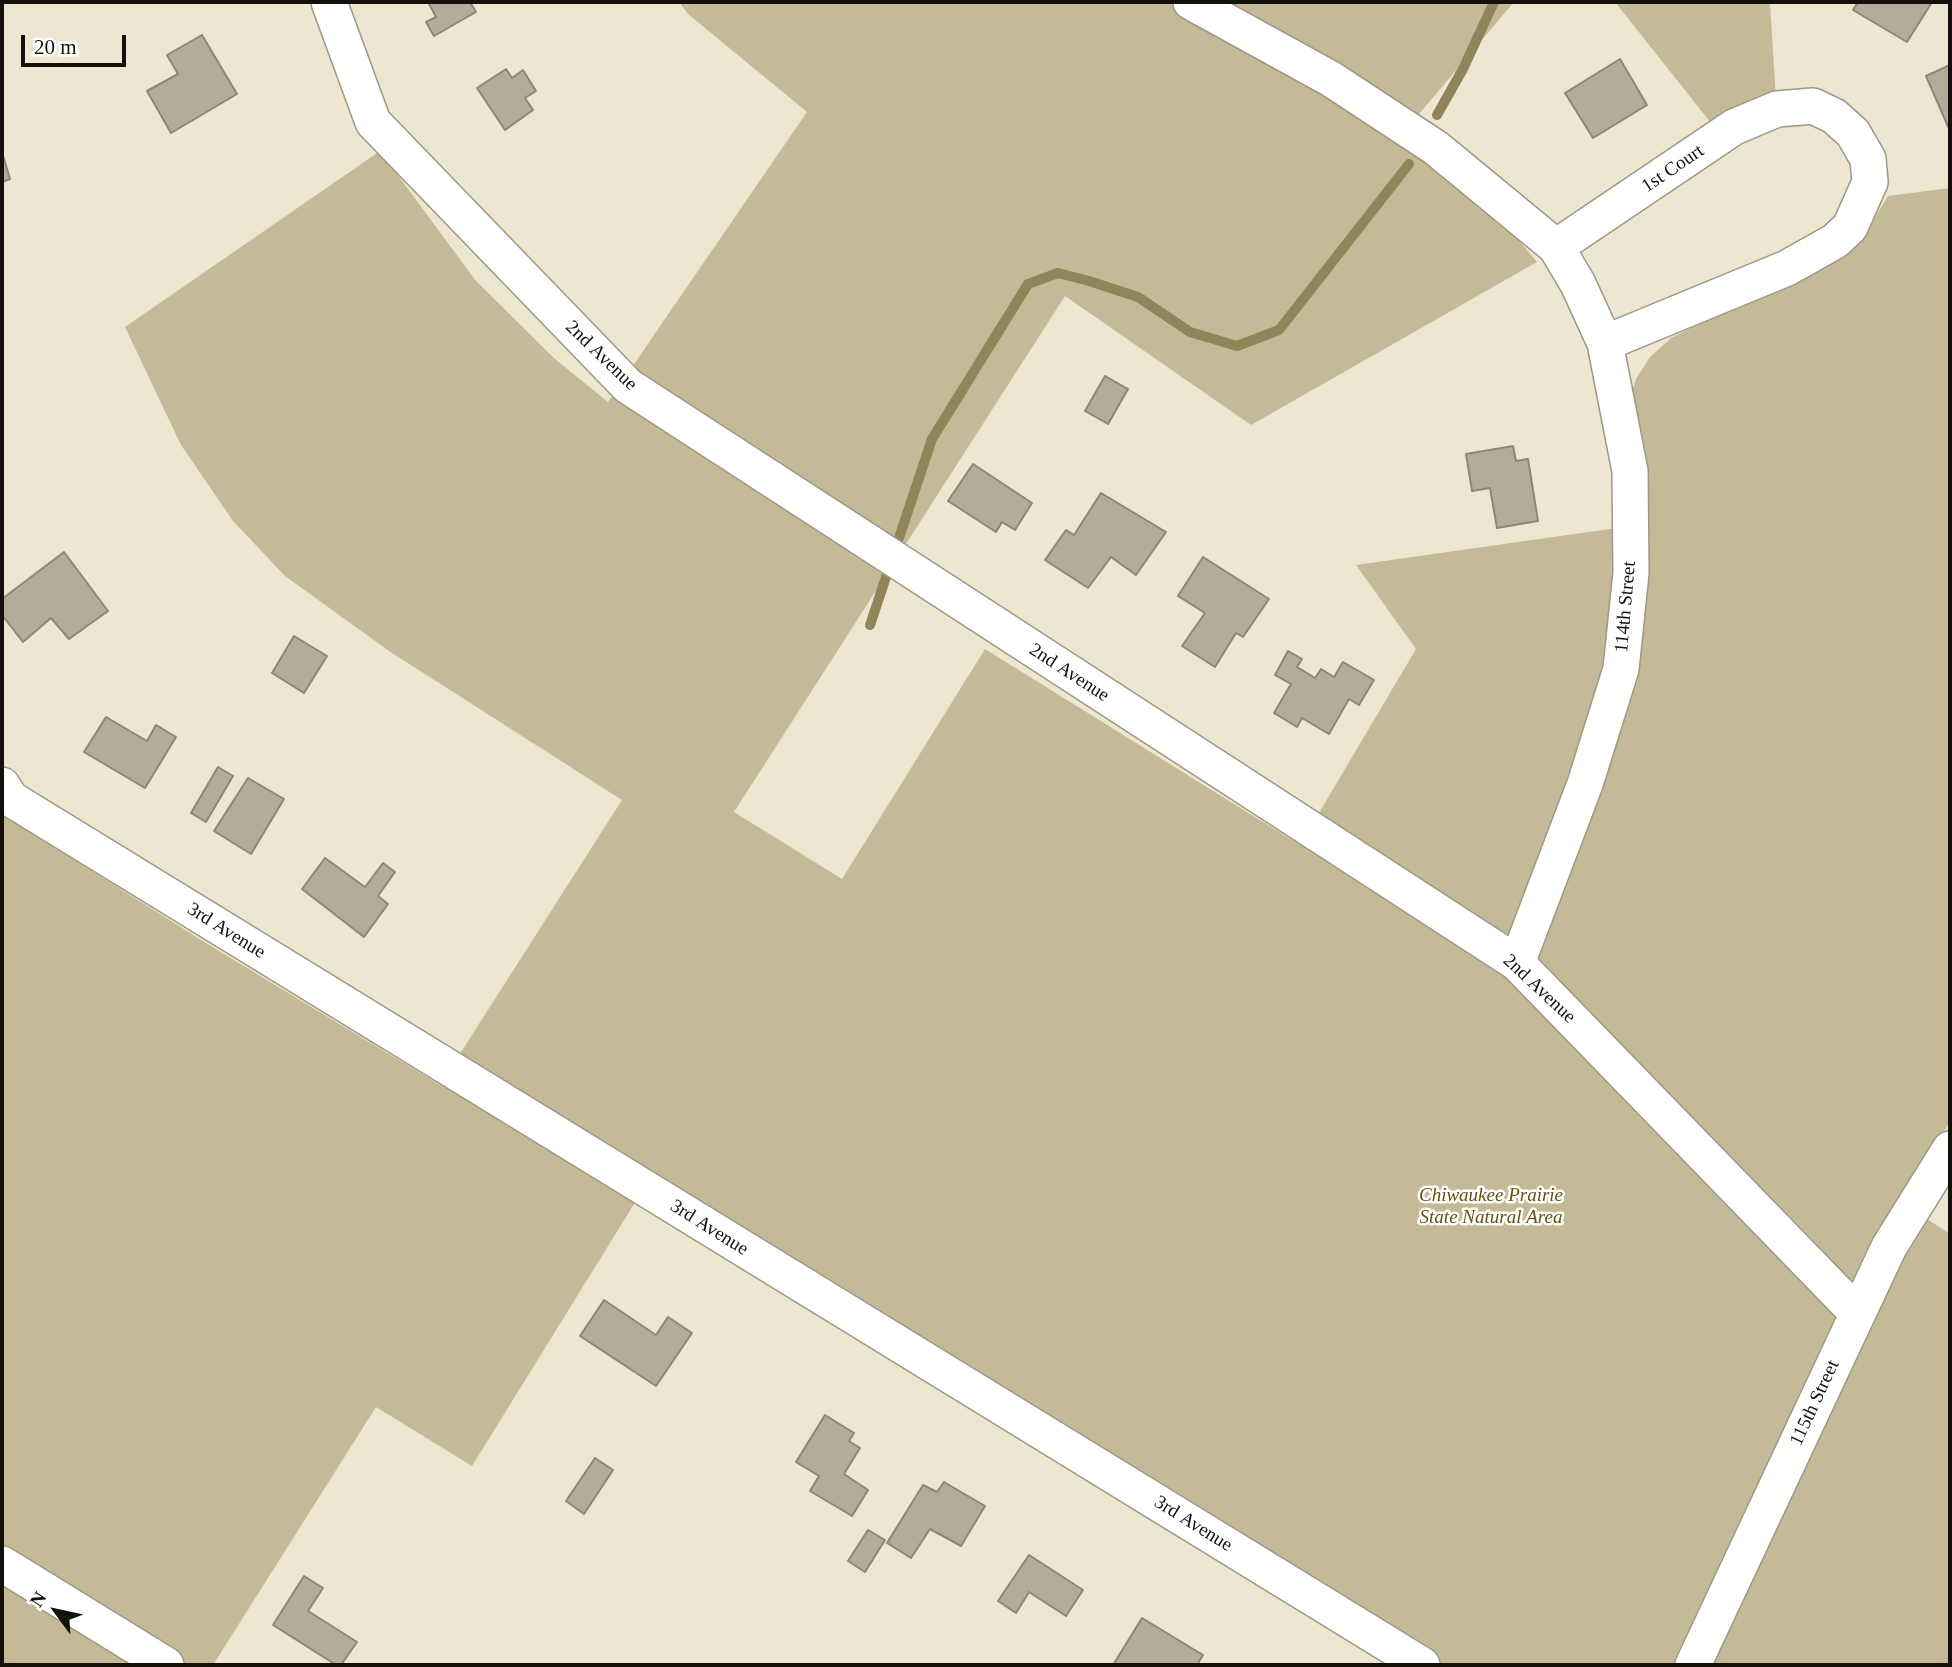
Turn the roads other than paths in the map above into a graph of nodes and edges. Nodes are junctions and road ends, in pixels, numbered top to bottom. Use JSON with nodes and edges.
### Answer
{"nodes":[{"id":1,"x":329,"y":2,"type":"edge"},
{"id":2,"x":1191,"y":2,"type":"edge"},
{"id":3,"x":1556,"y":247,"type":"junction"},
{"id":4,"x":1605,"y":343,"type":"junction"},
{"id":5,"x":2,"y":785,"type":"edge"},
{"id":6,"x":1517,"y":963,"type":"junction"},
{"id":7,"x":1950,"y":1149,"type":"edge"},
{"id":8,"x":1857,"y":1313,"type":"junction"},
{"id":9,"x":2,"y":1564,"type":"edge"},
{"id":10,"x":166,"y":1665,"type":"edge"},
{"id":11,"x":1422,"y":1665,"type":"edge"},
{"id":12,"x":1693,"y":1665,"type":"edge"}],
"edges":[{"from":1,"to":6,"type":"street","name":"2nd Avenue"},
{"from":2,"to":3,"type":"street"},
{"from":3,"to":4,"type":"street","name":"114th Street"},
{"from":3,"to":4,"type":"street","name":"1st Court"},
{"from":4,"to":6,"type":"street","name":"114th Street"},
{"from":5,"to":11,"type":"street","name":"3rd Avenue"},
{"from":6,"to":8,"type":"street","name":"2nd Avenue"},
{"from":7,"to":8,"type":"street","name":"115th Street"},
{"from":8,"to":12,"type":"street","name":"115th Street"},
{"from":9,"to":10,"type":"street"}]}
